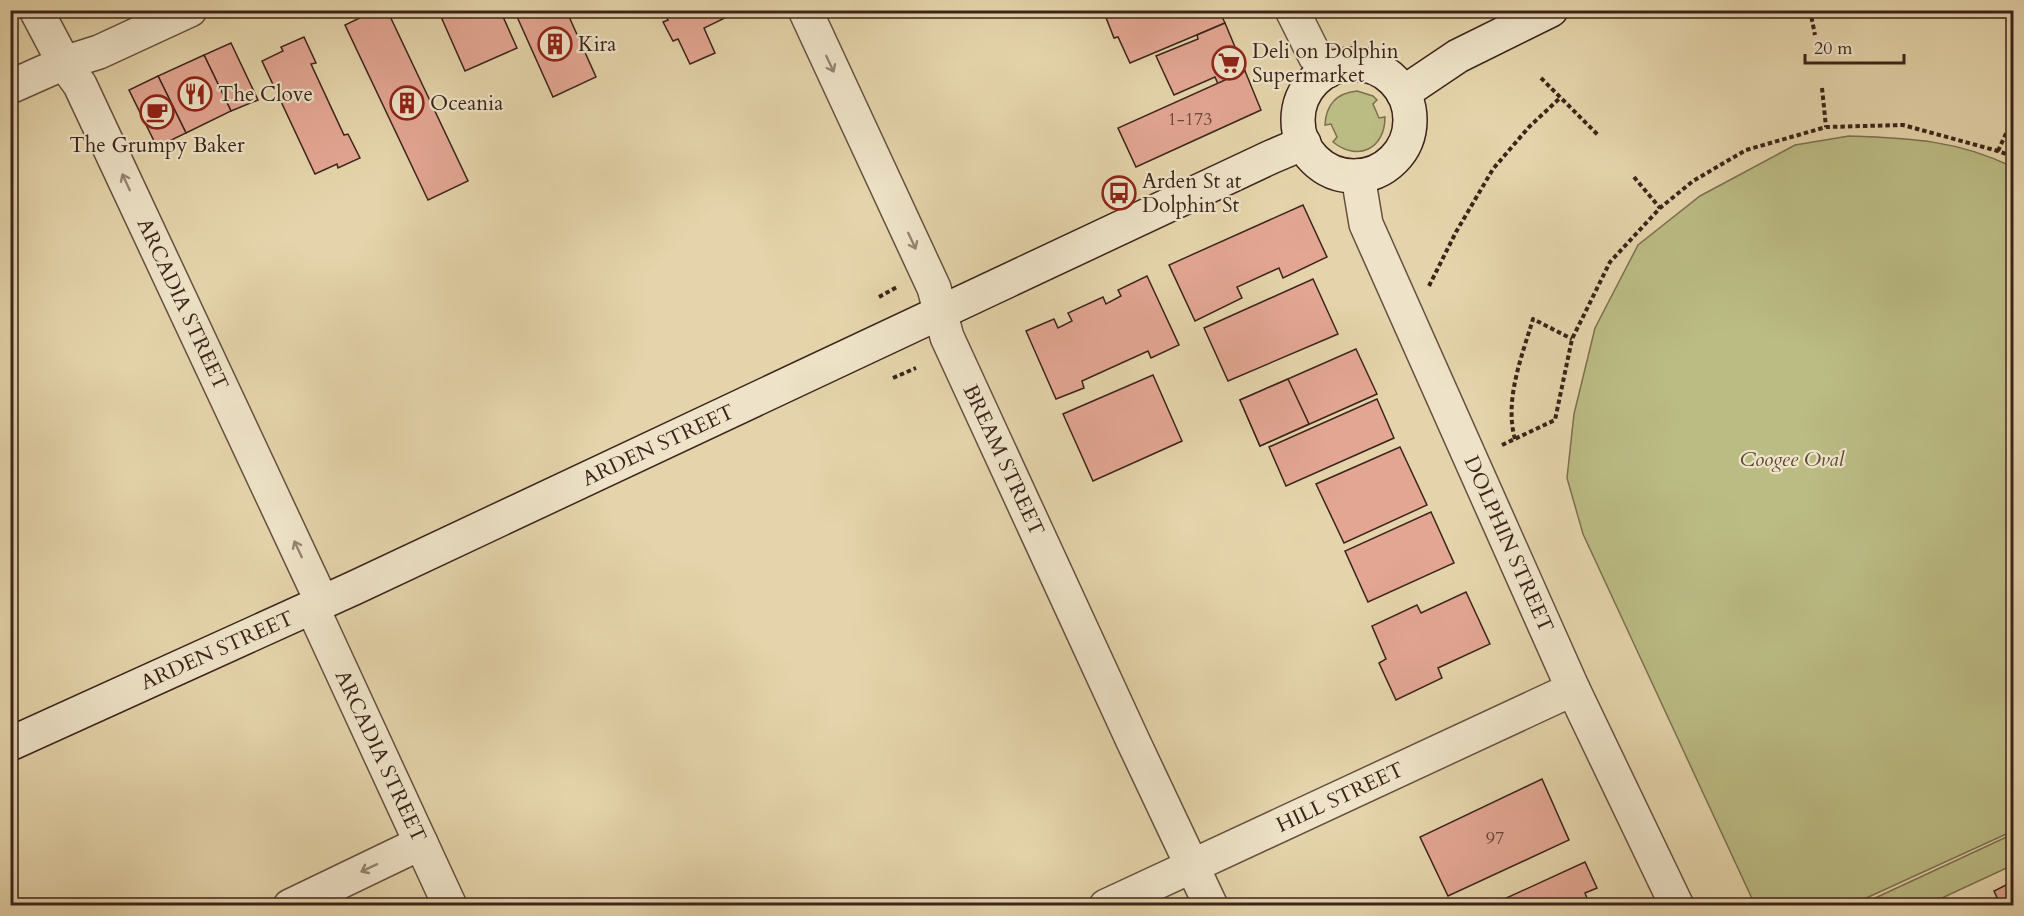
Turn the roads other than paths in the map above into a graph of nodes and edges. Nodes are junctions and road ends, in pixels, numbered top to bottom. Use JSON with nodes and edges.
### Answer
{"nodes":[{"id":1,"x":36,"y":10,"type":"edge"},
{"id":2,"x":190,"y":10,"type":"edge"},
{"id":3,"x":805,"y":10,"type":"edge"},
{"id":4,"x":1292,"y":10,"type":"edge"},
{"id":5,"x":1551,"y":10,"type":"edge"},
{"id":6,"x":64,"y":63,"type":"junction"},
{"id":7,"x":1328,"y":71,"type":"junction"},
{"id":8,"x":10,"y":87,"type":"edge"},
{"id":9,"x":1403,"y":93,"type":"junction"},
{"id":10,"x":1304,"y":144,"type":"junction"},
{"id":11,"x":1358,"y":176,"type":"junction"},
{"id":12,"x":940,"y":313,"type":"junction"},
{"id":13,"x":317,"y":605,"type":"junction"},
{"id":14,"x":1573,"y":689,"type":"junction"},
{"id":15,"x":10,"y":744,"type":"edge"},
{"id":16,"x":422,"y":843,"type":"junction"},
{"id":17,"x":1192,"y":866,"type":"junction"},
{"id":18,"x":290,"y":906,"type":"edge"},
{"id":19,"x":450,"y":906,"type":"edge"},
{"id":20,"x":1106,"y":906,"type":"edge"},
{"id":21,"x":1211,"y":906,"type":"edge"},
{"id":22,"x":1677,"y":906,"type":"edge"}],
"edges":[{"from":1,"to":6,"type":"street","name":"ARCADIA STREET"},
{"from":2,"to":6,"type":"street"},
{"from":3,"to":12,"type":"street","name":"BREAM STREET","one_way":true},
{"from":4,"to":7,"type":"street"},
{"from":5,"to":9,"type":"street"},
{"from":6,"to":8,"type":"street"},
{"from":13,"to":6,"type":"street","name":"ARCADIA STREET","one_way":true},
{"from":7,"to":9,"type":"street"},
{"from":7,"to":10,"type":"street"},
{"from":9,"to":11,"type":"street"},
{"from":10,"to":11,"type":"street"},
{"from":10,"to":12,"type":"street","name":"ARDEN STREET"},
{"from":11,"to":14,"type":"street","name":"DOLPHIN STREET"},
{"from":12,"to":13,"type":"street","name":"ARDEN STREET"},
{"from":12,"to":17,"type":"street","name":"BREAM STREET"},
{"from":13,"to":15,"type":"street","name":"ARDEN STREET"},
{"from":13,"to":16,"type":"street","name":"ARCADIA STREET"},
{"from":14,"to":17,"type":"street","name":"HILL STREET"},
{"from":14,"to":22,"type":"street","name":"DOLPHIN STREET"},
{"from":16,"to":18,"type":"street","one_way":true},
{"from":16,"to":19,"type":"street","name":"ARCADIA STREET"},
{"from":17,"to":20,"type":"street","name":"HILL STREET"},
{"from":17,"to":21,"type":"street","name":"BREAM STREET"}]}
